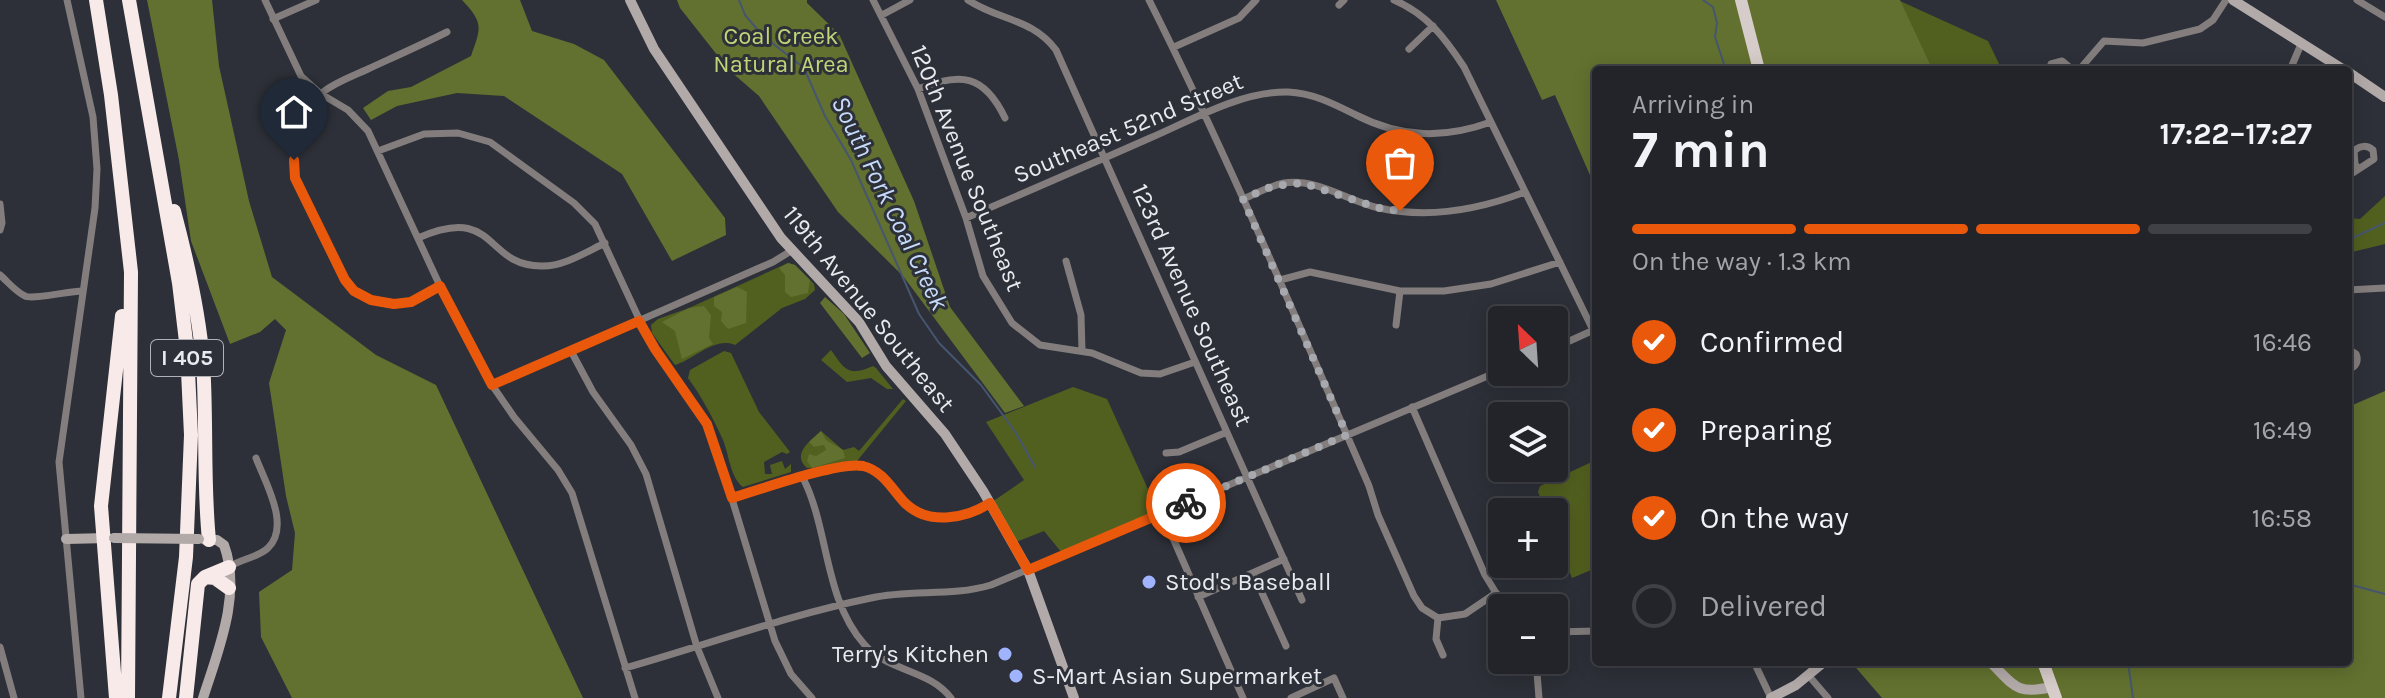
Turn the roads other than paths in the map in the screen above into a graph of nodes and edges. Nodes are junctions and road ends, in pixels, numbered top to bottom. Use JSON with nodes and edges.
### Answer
{"nodes":[{"id":1,"x":67,"y":0,"type":"edge"},
{"id":2,"x":96,"y":0,"type":"edge"},
{"id":3,"x":129,"y":0,"type":"edge"},
{"id":4,"x":265,"y":0,"type":"edge"},
{"id":5,"x":316,"y":0,"type":"edge"},
{"id":6,"x":630,"y":0,"type":"edge"},
{"id":7,"x":873,"y":0,"type":"edge"},
{"id":8,"x":910,"y":0,"type":"edge"},
{"id":9,"x":968,"y":0,"type":"edge"},
{"id":10,"x":1149,"y":0,"type":"edge"},
{"id":11,"x":1256,"y":0,"type":"edge"},
{"id":12,"x":1394,"y":0,"type":"edge"},
{"id":13,"x":1741,"y":0,"type":"edge"},
{"id":14,"x":2226,"y":0,"type":"edge"},
{"id":15,"x":2233,"y":0,"type":"edge"},
{"id":16,"x":2357,"y":0,"type":"edge"},
{"id":17,"x":882,"y":15,"type":"junction"},
{"id":18,"x":2385,"y":17,"type":"edge"},
{"id":19,"x":273,"y":19,"type":"junction"},
{"id":20,"x":135,"y":21,"type":"junction"},
{"id":21,"x":1433,"y":26,"type":"junction"},
{"id":22,"x":447,"y":32,"type":"dead end"},
{"id":23,"x":2302,"y":42,"type":"junction"},
{"id":24,"x":1174,"y":47,"type":"junction"},
{"id":25,"x":1409,"y":49,"type":"dead end"},
{"id":26,"x":1758,"y":66,"type":"edge"},
{"id":27,"x":2050,"y":66,"type":"edge"},
{"id":28,"x":2070,"y":66,"type":"edge"},
{"id":29,"x":2080,"y":66,"type":"edge"},
{"id":30,"x":2292,"y":66,"type":"edge"},
{"id":31,"x":2338,"y":66,"type":"edge"},
{"id":32,"x":2352,"y":75,"type":"edge"},
{"id":33,"x":918,"y":89,"type":"junction"},
{"id":34,"x":321,"y":94,"type":"junction"},
{"id":35,"x":2385,"y":97,"type":"edge"},
{"id":36,"x":1205,"y":115,"type":"junction"},
{"id":37,"x":1005,"y":118,"type":"dead end"},
{"id":38,"x":1491,"y":122,"type":"junction"},
{"id":39,"x":378,"y":151,"type":"junction"},
{"id":40,"x":1104,"y":159,"type":"junction"},
{"id":41,"x":2358,"y":168,"type":"dead end"},
{"id":42,"x":2352,"y":173,"type":"edge"},
{"id":43,"x":1525,"y":192,"type":"junction"},
{"id":44,"x":1243,"y":199,"type":"junction"},
{"id":45,"x":0,"y":204,"type":"edge"},
{"id":46,"x":966,"y":218,"type":"junction"},
{"id":47,"x":0,"y":230,"type":"edge"},
{"id":48,"x":418,"y":238,"type":"junction"},
{"id":49,"x":605,"y":243,"type":"junction"},
{"id":50,"x":791,"y":251,"type":"junction"},
{"id":51,"x":1066,"y":261,"type":"dead end"},
{"id":52,"x":1560,"y":262,"type":"junction"},
{"id":53,"x":131,"y":272,"type":"junction"},
{"id":54,"x":0,"y":275,"type":"edge"},
{"id":55,"x":1280,"y":280,"type":"junction"},
{"id":56,"x":440,"y":286,"type":"junction"},
{"id":57,"x":2385,"y":288,"type":"edge"},
{"id":58,"x":2352,"y":290,"type":"edge"},
{"id":59,"x":82,"y":291,"type":"junction"},
{"id":60,"x":1400,"y":291,"type":"junction"},
{"id":61,"x":639,"y":321,"type":"junction"},
{"id":62,"x":1396,"y":325,"type":"dead end"},
{"id":63,"x":1592,"y":326,"type":"edge"},
{"id":64,"x":1592,"y":331,"type":"edge"},
{"id":65,"x":1568,"y":342,"type":"edge"},
{"id":66,"x":571,"y":351,"type":"junction"},
{"id":67,"x":1082,"y":351,"type":"junction"},
{"id":68,"x":2352,"y":352,"type":"edge"},
{"id":69,"x":1195,"y":362,"type":"junction"},
{"id":70,"x":2352,"y":367,"type":"edge"},
{"id":71,"x":1488,"y":376,"type":"edge"},
{"id":72,"x":492,"y":385,"type":"junction"},
{"id":73,"x":1412,"y":407,"type":"junction"},
{"id":74,"x":1227,"y":432,"type":"junction"},
{"id":75,"x":1347,"y":435,"type":"junction"},
{"id":76,"x":1166,"y":453,"type":"dead end"},
{"id":77,"x":256,"y":458,"type":"dead end"},
{"id":78,"x":1247,"y":477,"type":"junction"},
{"id":79,"x":803,"y":478,"type":"junction"},
{"id":80,"x":732,"y":498,"type":"junction"},
{"id":81,"x":990,"y":503,"type":"junction"},
{"id":82,"x":1162,"y":513,"type":"junction"},
{"id":83,"x":108,"y":538,"type":"junction"},
{"id":84,"x":66,"y":539,"type":"junction"},
{"id":85,"x":204,"y":540,"type":"junction"},
{"id":86,"x":1284,"y":559,"type":"junction"},
{"id":87,"x":229,"y":567,"type":"junction"},
{"id":88,"x":1028,"y":570,"type":"junction"},
{"id":89,"x":1253,"y":573,"type":"junction"},
{"id":90,"x":205,"y":577,"type":"junction"},
{"id":91,"x":229,"y":588,"type":"junction"},
{"id":92,"x":1496,"y":593,"type":"joint"},
{"id":93,"x":1198,"y":597,"type":"junction"},
{"id":94,"x":1302,"y":600,"type":"dead end"},
{"id":95,"x":842,"y":604,"type":"junction"},
{"id":96,"x":1438,"y":618,"type":"junction"},
{"id":97,"x":770,"y":626,"type":"junction"},
{"id":98,"x":1592,"y":631,"type":"edge"},
{"id":99,"x":1568,"y":632,"type":"edge"},
{"id":100,"x":1286,"y":646,"type":"dead end"},
{"id":101,"x":0,"y":647,"type":"edge"},
{"id":102,"x":697,"y":647,"type":"junction"},
{"id":103,"x":1443,"y":655,"type":"dead end"},
{"id":104,"x":1756,"y":666,"type":"edge"},
{"id":105,"x":1820,"y":666,"type":"edge"},
{"id":106,"x":1994,"y":666,"type":"edge"},
{"id":107,"x":2044,"y":666,"type":"edge"},
{"id":108,"x":625,"y":668,"type":"junction"},
{"id":109,"x":1537,"y":674,"type":"edge"},
{"id":110,"x":1809,"y":676,"type":"junction"},
{"id":111,"x":2054,"y":692,"type":"edge"},
{"id":112,"x":14,"y":698,"type":"edge"},
{"id":113,"x":81,"y":698,"type":"edge"},
{"id":114,"x":116,"y":698,"type":"edge"},
{"id":115,"x":128,"y":698,"type":"edge"},
{"id":116,"x":169,"y":698,"type":"edge"},
{"id":117,"x":186,"y":698,"type":"edge"},
{"id":118,"x":203,"y":698,"type":"edge"},
{"id":119,"x":635,"y":698,"type":"edge"},
{"id":120,"x":718,"y":698,"type":"edge"},
{"id":121,"x":812,"y":698,"type":"edge"},
{"id":122,"x":951,"y":698,"type":"edge"},
{"id":123,"x":1074,"y":698,"type":"edge"},
{"id":124,"x":1243,"y":698,"type":"edge"},
{"id":125,"x":1291,"y":698,"type":"edge"},
{"id":126,"x":1343,"y":698,"type":"edge"},
{"id":127,"x":1539,"y":698,"type":"edge"},
{"id":128,"x":1771,"y":698,"type":"edge"},
{"id":129,"x":1828,"y":698,"type":"edge"}],
"edges":[{"from":1,"to":59,"type":"street"},
{"from":2,"to":53,"type":"highway","number":"I 405"},
{"from":3,"to":20,"type":"highway","number":"I 405"},
{"from":4,"to":19,"type":"street"},
{"from":5,"to":19,"type":"street"},
{"from":6,"to":50,"type":"street","name":"119th Avenue Southeast"},
{"from":7,"to":17,"type":"street","name":"120th Avenue Southeast"},
{"from":8,"to":17,"type":"street"},
{"from":9,"to":40,"type":"street","name":"123rd Avenue Southeast"},
{"from":10,"to":24,"type":"street"},
{"from":11,"to":24,"type":"street"},
{"from":12,"to":21,"type":"street"},
{"from":13,"to":26,"type":"main road"},
{"from":14,"to":29,"type":"street"},
{"from":15,"to":23,"type":"street"},
{"from":16,"to":18,"type":"street"},
{"from":17,"to":33,"type":"street","name":"120th Avenue Southeast"},
{"from":19,"to":34,"type":"street"},
{"from":20,"to":85,"type":"highway"},
{"from":20,"to":116,"type":"highway","number":"I 405"},
{"from":21,"to":25,"type":"street"},
{"from":21,"to":38,"type":"street"},
{"from":22,"to":34,"type":"street"},
{"from":23,"to":30,"type":"street"},
{"from":23,"to":31,"type":"street"},
{"from":24,"to":36,"type":"street"},
{"from":27,"to":28,"type":"street"},
{"from":32,"to":35,"type":"street"},
{"from":33,"to":37,"type":"street"},
{"from":33,"to":46,"type":"street","name":"120th Avenue Southeast"},
{"from":34,"to":39,"type":"street"},
{"from":34,"to":56,"type":"street"},
{"from":36,"to":38,"type":"street","name":"Southeast 52nd Street"},
{"from":36,"to":40,"type":"street","name":"Southeast 52nd Street"},
{"from":36,"to":44,"type":"street"},
{"from":38,"to":43,"type":"street"},
{"from":39,"to":48,"type":"street"},
{"from":39,"to":49,"type":"street"},
{"from":40,"to":46,"type":"street","name":"Southeast 52nd Street"},
{"from":40,"to":69,"type":"street","name":"123rd Avenue Southeast"},
{"from":41,"to":42,"type":"street"},
{"from":43,"to":44,"type":"street"},
{"from":43,"to":52,"type":"street"},
{"from":44,"to":55,"type":"street"},
{"from":45,"to":47,"type":"street"},
{"from":46,"to":67,"type":"street","name":"120th Avenue Southeast"},
{"from":48,"to":49,"type":"street"},
{"from":48,"to":56,"type":"street"},
{"from":49,"to":61,"type":"street"},
{"from":50,"to":61,"type":"street"},
{"from":50,"to":81,"type":"street","name":"119th Avenue Southeast"},
{"from":51,"to":67,"type":"street"},
{"from":52,"to":60,"type":"street"},
{"from":52,"to":63,"type":"street"},
{"from":53,"to":83,"type":"highway"},
{"from":53,"to":115,"type":"highway","number":"I 405"},
{"from":54,"to":59,"type":"street"},
{"from":55,"to":60,"type":"street"},
{"from":55,"to":75,"type":"street"},
{"from":56,"to":72,"type":"street"},
{"from":57,"to":58,"type":"street"},
{"from":59,"to":84,"type":"street"},
{"from":60,"to":62,"type":"street"},
{"from":61,"to":66,"type":"street"},
{"from":61,"to":80,"type":"street"},
{"from":64,"to":65,"type":"street"},
{"from":66,"to":72,"type":"street"},
{"from":66,"to":102,"type":"street"},
{"from":67,"to":69,"type":"street","name":"120th Avenue Southeast"},
{"from":68,"to":70,"type":"street"},
{"from":69,"to":74,"type":"street","name":"123rd Avenue Southeast"},
{"from":71,"to":73,"type":"street"},
{"from":72,"to":108,"type":"street"},
{"from":73,"to":75,"type":"street"},
{"from":73,"to":92,"type":"street"},
{"from":74,"to":76,"type":"street"},
{"from":74,"to":78,"type":"street","name":"123rd Avenue Southeast"},
{"from":75,"to":78,"type":"street"},
{"from":75,"to":96,"type":"street"},
{"from":77,"to":87,"type":"street"},
{"from":78,"to":82,"type":"street"},
{"from":78,"to":86,"type":"street","name":"123rd Avenue Southeast"},
{"from":79,"to":80,"type":"street"},
{"from":79,"to":81,"type":"street"},
{"from":79,"to":95,"type":"street"},
{"from":80,"to":97,"type":"street"},
{"from":81,"to":88,"type":"street","name":"119th Avenue Southeast"},
{"from":82,"to":88,"type":"street"},
{"from":82,"to":93,"type":"street"},
{"from":83,"to":84,"type":"street"},
{"from":83,"to":85,"type":"street","bridge":true},
{"from":83,"to":114,"type":"highway"},
{"from":84,"to":113,"type":"street"},
{"from":85,"to":87,"type":"street"},
{"from":86,"to":89,"type":"street"},
{"from":86,"to":94,"type":"street","name":"123rd Avenue Southeast"},
{"from":87,"to":90,"type":"highway"},
{"from":87,"to":91,"type":"street"},
{"from":88,"to":95,"type":"street"},
{"from":88,"to":123,"type":"street","name":"119th Avenue Southeast"},
{"from":89,"to":93,"type":"street"},
{"from":89,"to":100,"type":"street"},
{"from":90,"to":91,"type":"highway"},
{"from":90,"to":117,"type":"highway"},
{"from":91,"to":118,"type":"street"},
{"from":92,"to":96,"type":"street"},
{"from":93,"to":124,"type":"street"},
{"from":95,"to":97,"type":"street"},
{"from":95,"to":122,"type":"street"},
{"from":96,"to":103,"type":"street"},
{"from":97,"to":102,"type":"street"},
{"from":97,"to":121,"type":"street"},
{"from":98,"to":99,"type":"street"},
{"from":101,"to":112,"type":"street"},
{"from":102,"to":108,"type":"street"},
{"from":102,"to":120,"type":"street"},
{"from":104,"to":128,"type":"street"},
{"from":105,"to":110,"type":"street"},
{"from":106,"to":111,"type":"street"},
{"from":107,"to":111,"type":"main road"},
{"from":108,"to":119,"type":"street"},
{"from":109,"to":127,"type":"street"},
{"from":110,"to":128,"type":"street"},
{"from":110,"to":129,"type":"street"},
{"from":125,"to":126,"type":"street"}]}
